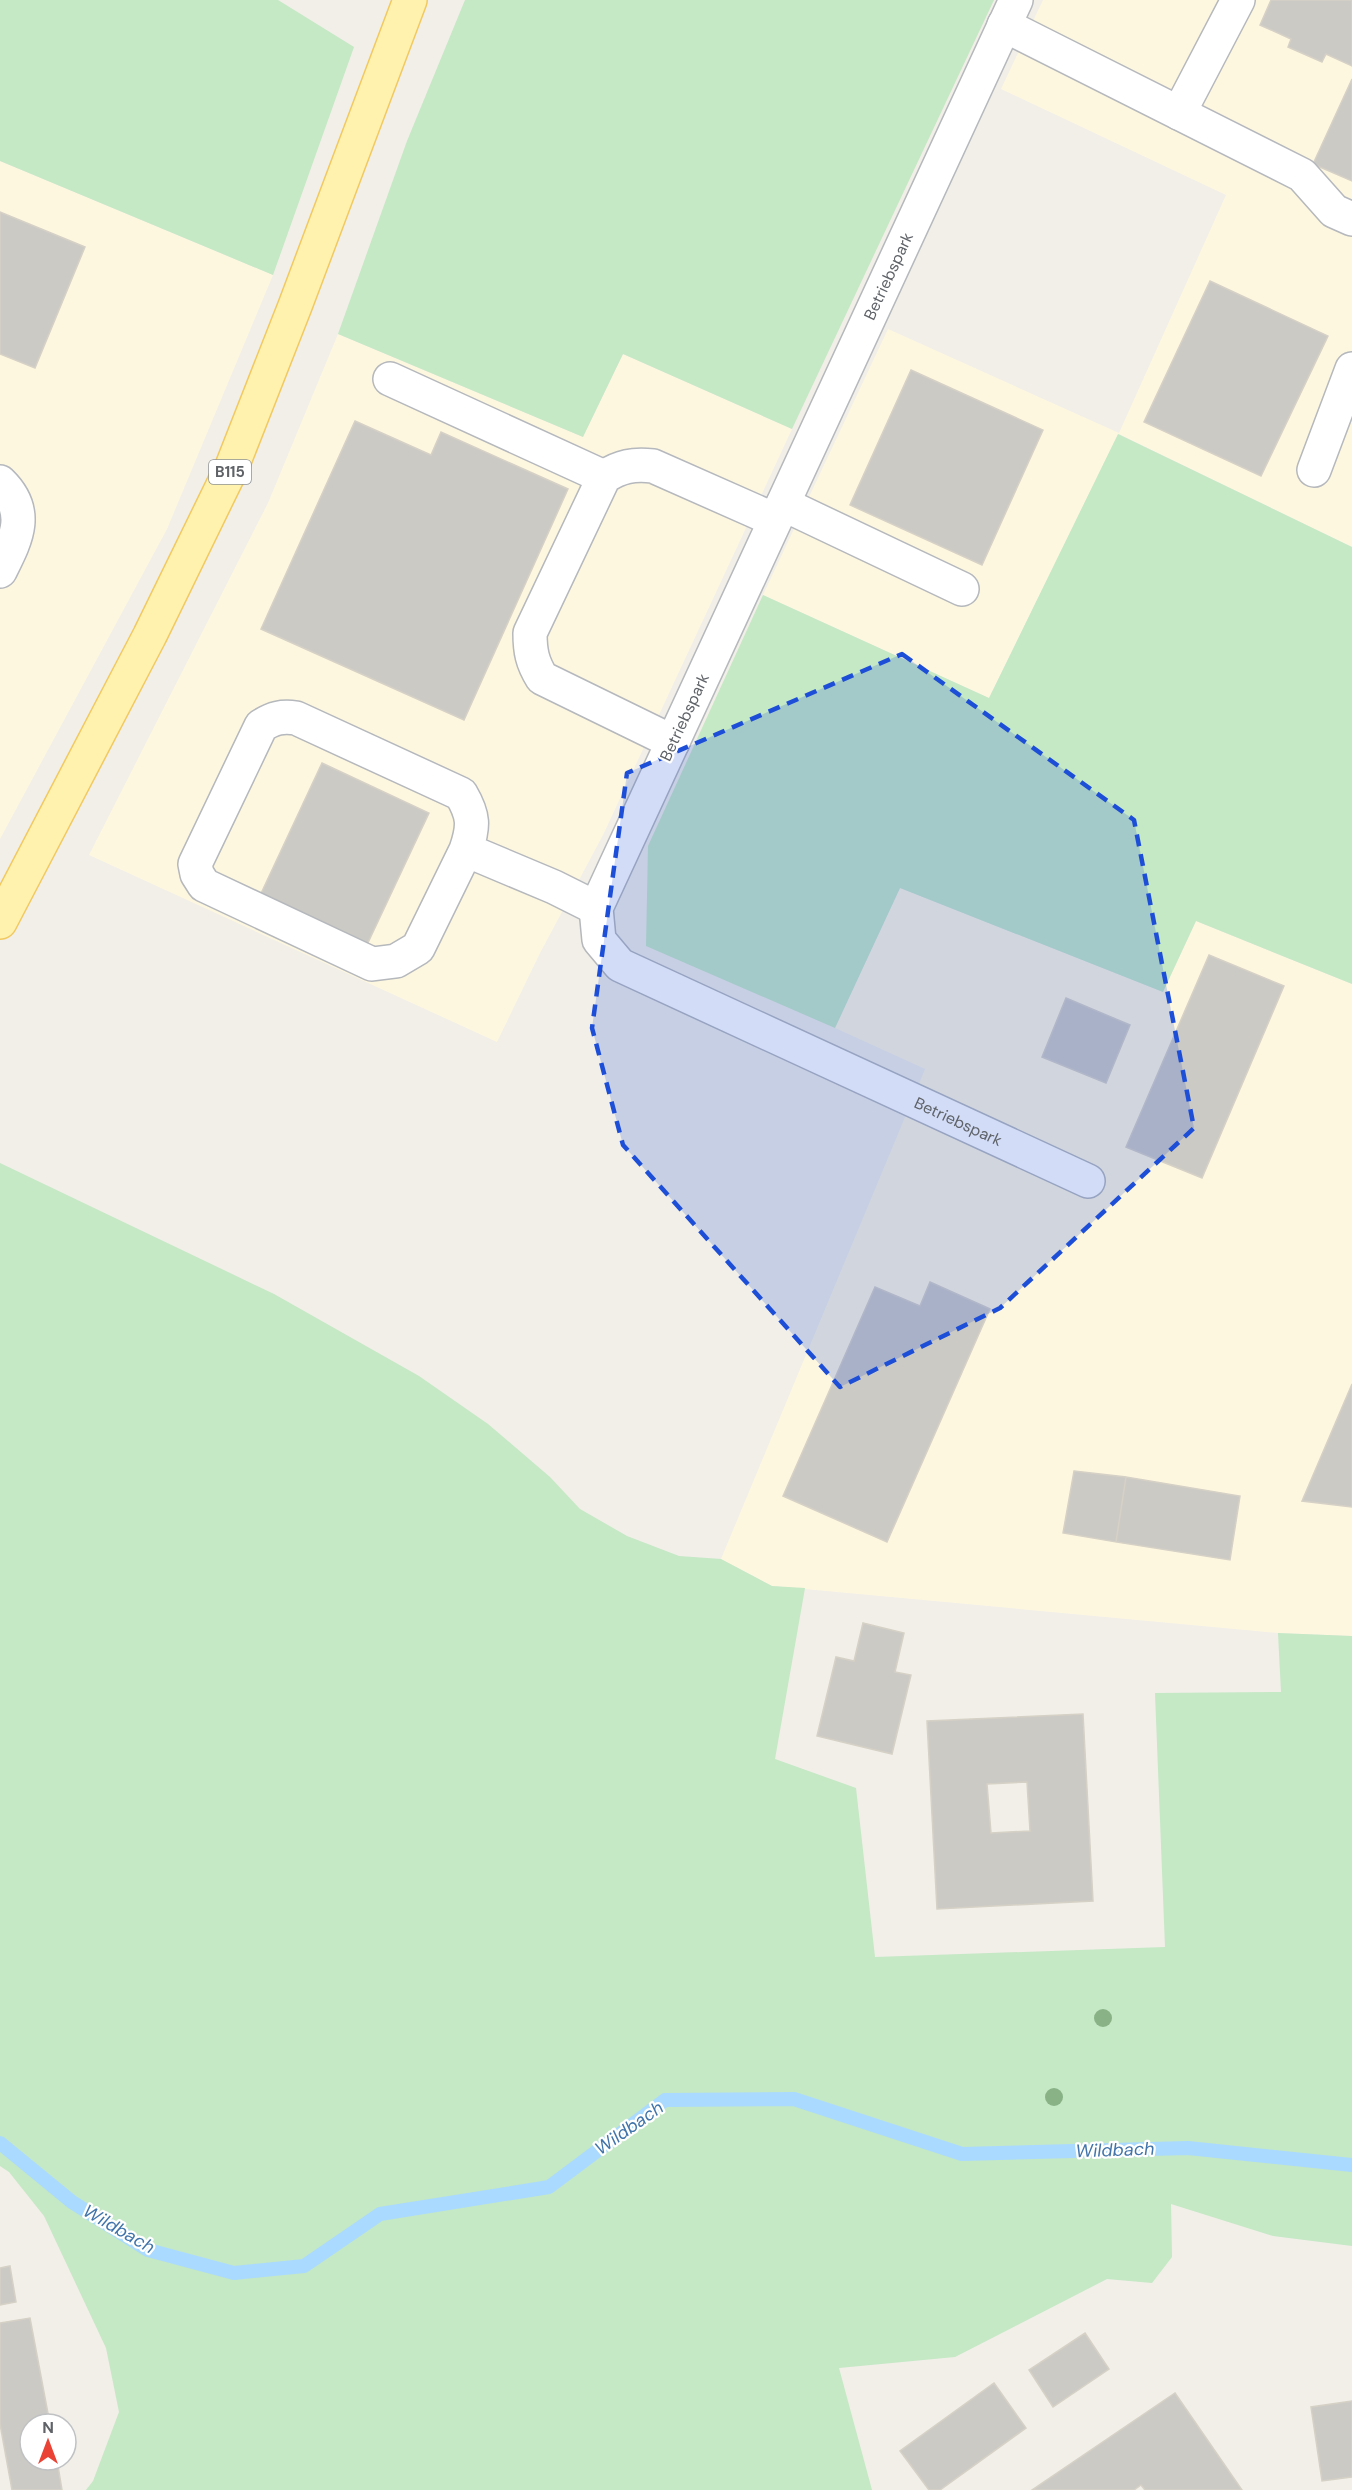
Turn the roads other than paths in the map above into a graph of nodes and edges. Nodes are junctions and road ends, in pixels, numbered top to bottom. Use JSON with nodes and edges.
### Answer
{"nodes":[{"id":1,"x":410,"y":0,"type":"edge"},
{"id":2,"x":1238,"y":0,"type":"edge"},
{"id":3,"x":1010,"y":12,"type":"edge"},
{"id":4,"x":1179,"y":113,"type":"junction"},
{"id":5,"x":1352,"y":219,"type":"edge"},
{"id":6,"x":1352,"y":369,"type":"edge"},
{"id":7,"x":390,"y":379,"type":"dead end"},
{"id":8,"x":1314,"y":470,"type":"dead end"},
{"id":9,"x":604,"y":477,"type":"junction"},
{"id":10,"x":0,"y":482,"type":"edge"},
{"id":11,"x":779,"y":512,"type":"junction"},
{"id":12,"x":0,"y":572,"type":"edge"},
{"id":13,"x":962,"y":590,"type":"dead end"},
{"id":14,"x":673,"y":742,"type":"junction"},
{"id":15,"x":466,"y":850,"type":"junction"},
{"id":16,"x":596,"y":908,"type":"junction"},
{"id":17,"x":0,"y":922,"type":"edge"},
{"id":18,"x":1088,"y":1181,"type":"dead end"}],
"edges":[{"from":1,"to":17,"type":"main road","number":"B115"},
{"from":2,"to":4,"type":"street"},
{"from":3,"to":4,"type":"street"},
{"from":3,"to":11,"type":"street","name":"Betriebspark"},
{"from":4,"to":5,"type":"street"},
{"from":6,"to":8,"type":"street"},
{"from":7,"to":9,"type":"street"},
{"from":9,"to":11,"type":"street"},
{"from":9,"to":14,"type":"street"},
{"from":10,"to":12,"type":"street"},
{"from":11,"to":13,"type":"street"},
{"from":11,"to":14,"type":"street","name":"Betriebspark"},
{"from":14,"to":16,"type":"street","name":"Betriebspark"},
{"from":15,"to":15,"type":"street"},
{"from":15,"to":16,"type":"street"},
{"from":16,"to":18,"type":"street","name":"Betriebspark"}]}
